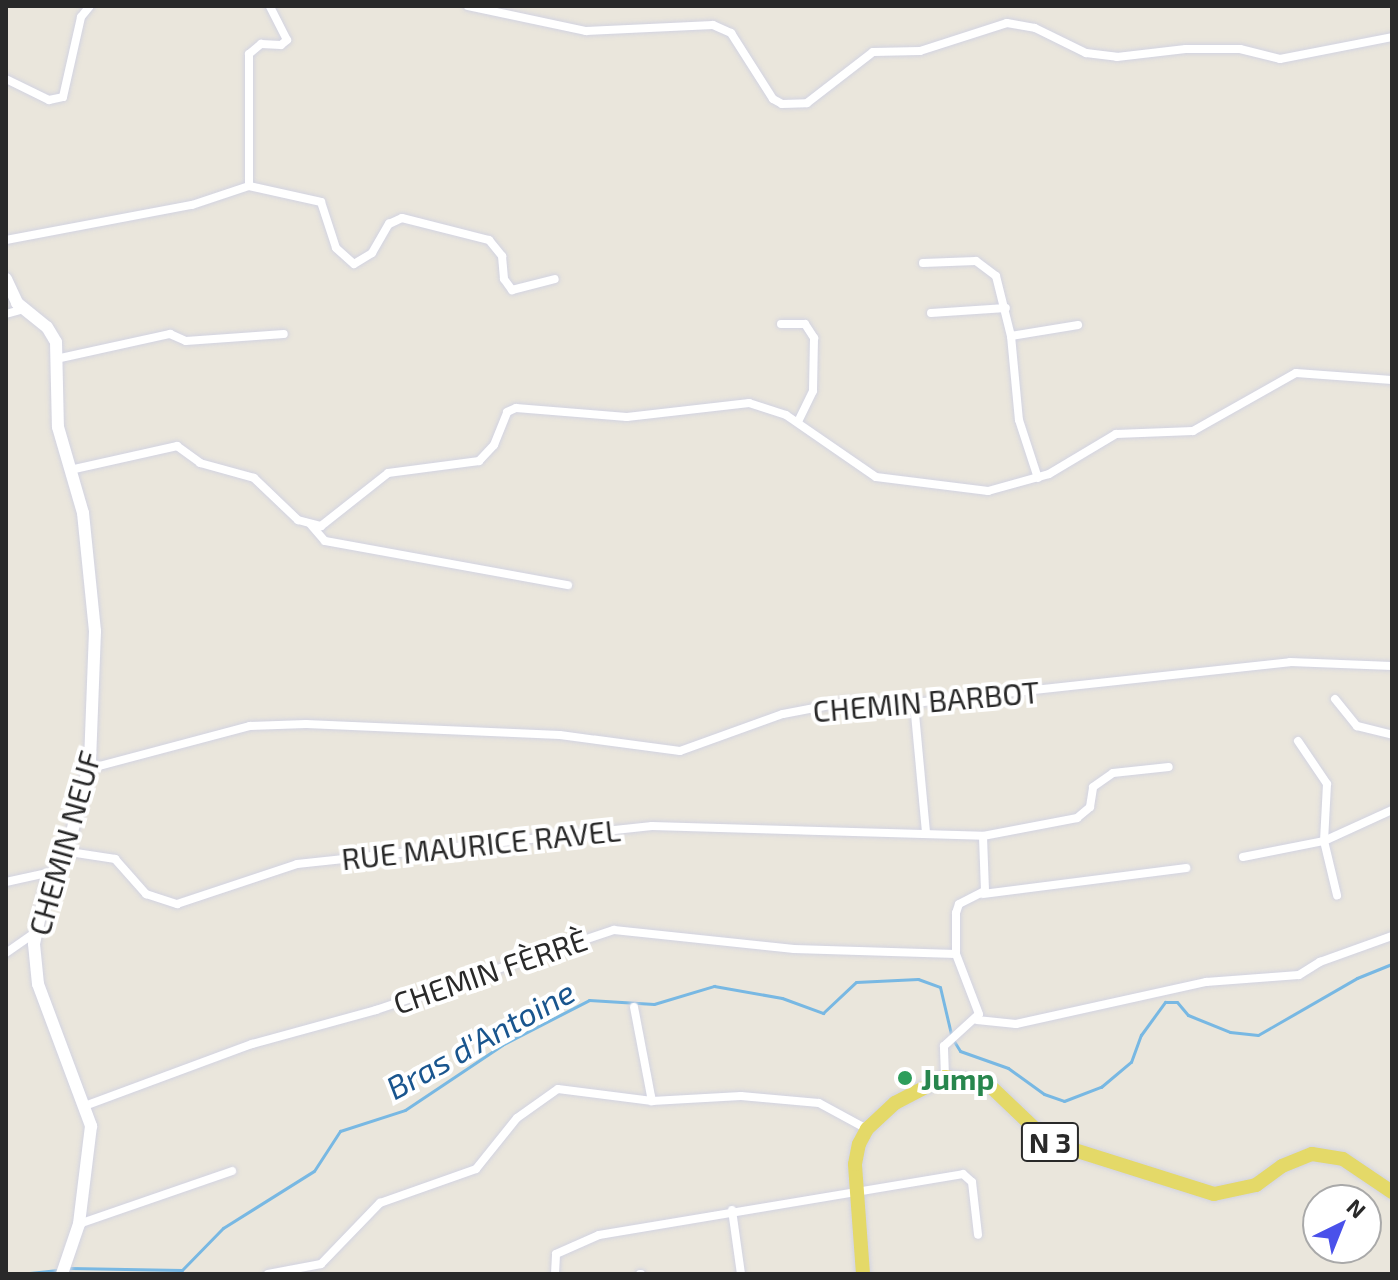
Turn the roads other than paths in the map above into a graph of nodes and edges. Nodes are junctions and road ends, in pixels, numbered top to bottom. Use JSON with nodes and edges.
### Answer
{"nodes":[{"id":1,"x":90,"y":6,"type":"edge"},
{"id":2,"x":270,"y":6,"type":"edge"},
{"id":3,"x":468,"y":6,"type":"edge"},
{"id":4,"x":1392,"y":37,"type":"edge"},
{"id":5,"x":6,"y":79,"type":"edge"},
{"id":6,"x":249,"y":186,"type":"junction"},
{"id":7,"x":6,"y":240,"type":"edge"},
{"id":8,"x":923,"y":263,"type":"dead end"},
{"id":9,"x":6,"y":279,"type":"edge"},
{"id":10,"x":555,"y":279,"type":"dead end"},
{"id":11,"x":1006,"y":308,"type":"junction"},
{"id":12,"x":23,"y":309,"type":"junction"},
{"id":13,"x":931,"y":313,"type":"dead end"},
{"id":14,"x":6,"y":314,"type":"edge"},
{"id":15,"x":781,"y":324,"type":"dead end"},
{"id":16,"x":1078,"y":325,"type":"dead end"},
{"id":17,"x":284,"y":334,"type":"dead end"},
{"id":18,"x":1011,"y":336,"type":"junction"},
{"id":19,"x":56,"y":359,"type":"junction"},
{"id":20,"x":1392,"y":380,"type":"edge"},
{"id":21,"x":798,"y":422,"type":"junction"},
{"id":22,"x":70,"y":470,"type":"junction"},
{"id":23,"x":1038,"y":478,"type":"junction"},
{"id":24,"x":310,"y":524,"type":"junction"},
{"id":25,"x":568,"y":585,"type":"dead end"},
{"id":26,"x":1392,"y":666,"type":"edge"},
{"id":27,"x":1335,"y":699,"type":"dead end"},
{"id":28,"x":914,"y":703,"type":"junction"},
{"id":29,"x":1392,"y":735,"type":"edge"},
{"id":30,"x":1298,"y":741,"type":"dead end"},
{"id":31,"x":1169,"y":767,"type":"dead end"},
{"id":32,"x":88,"y":769,"type":"junction"},
{"id":33,"x":1392,"y":810,"type":"edge"},
{"id":34,"x":926,"y":833,"type":"junction"},
{"id":35,"x":983,"y":836,"type":"junction"},
{"id":36,"x":1324,"y":841,"type":"junction"},
{"id":37,"x":63,"y":851,"type":"junction"},
{"id":38,"x":1243,"y":857,"type":"dead end"},
{"id":39,"x":1186,"y":868,"type":"dead end"},
{"id":40,"x":51,"y":872,"type":"junction"},
{"id":41,"x":6,"y":882,"type":"edge"},
{"id":42,"x":983,"y":894,"type":"junction"},
{"id":43,"x":1337,"y":895,"type":"dead end"},
{"id":44,"x":35,"y":933,"type":"junction"},
{"id":45,"x":1392,"y":936,"type":"edge"},
{"id":46,"x":6,"y":953,"type":"edge"},
{"id":47,"x":956,"y":954,"type":"junction"},
{"id":48,"x":634,"y":1007,"type":"dead end"},
{"id":49,"x":977,"y":1020,"type":"junction"},
{"id":50,"x":945,"y":1077,"type":"junction"},
{"id":51,"x":652,"y":1101,"type":"junction"},
{"id":52,"x":87,"y":1105,"type":"junction"},
{"id":53,"x":867,"y":1129,"type":"junction"},
{"id":54,"x":232,"y":1171,"type":"dead end"},
{"id":55,"x":857,"y":1191,"type":"junction"},
{"id":56,"x":1392,"y":1192,"type":"edge"},
{"id":57,"x":732,"y":1210,"type":"junction"},
{"id":58,"x":79,"y":1224,"type":"junction"},
{"id":59,"x":978,"y":1235,"type":"dead end"},
{"id":60,"x":64,"y":1269,"type":"edge"},
{"id":61,"x":268,"y":1274,"type":"edge"},
{"id":62,"x":555,"y":1274,"type":"edge"},
{"id":63,"x":741,"y":1274,"type":"edge"},
{"id":64,"x":863,"y":1274,"type":"edge"}],
"edges":[{"from":1,"to":5,"type":"street"},
{"from":2,"to":6,"type":"street"},
{"from":3,"to":4,"type":"street"},
{"from":6,"to":7,"type":"street"},
{"from":6,"to":10,"type":"street"},
{"from":8,"to":11,"type":"street"},
{"from":9,"to":12,"type":"main road","name":"CHEMIN NEUF"},
{"from":11,"to":13,"type":"street"},
{"from":11,"to":18,"type":"street"},
{"from":12,"to":14,"type":"street"},
{"from":12,"to":19,"type":"main road","name":"CHEMIN NEUF"},
{"from":15,"to":21,"type":"street"},
{"from":16,"to":18,"type":"street"},
{"from":17,"to":19,"type":"street"},
{"from":18,"to":23,"type":"street"},
{"from":19,"to":22,"type":"main road","name":"CHEMIN NEUF"},
{"from":20,"to":23,"type":"street"},
{"from":21,"to":23,"type":"street"},
{"from":21,"to":24,"type":"street"},
{"from":22,"to":24,"type":"street"},
{"from":22,"to":32,"type":"main road","name":"CHEMIN NEUF"},
{"from":24,"to":25,"type":"street"},
{"from":26,"to":28,"type":"street","name":"CHEMIN BARBOT"},
{"from":27,"to":29,"type":"street"},
{"from":28,"to":32,"type":"street","name":"CHEMIN BARBOT"},
{"from":28,"to":34,"type":"street"},
{"from":30,"to":36,"type":"street"},
{"from":31,"to":35,"type":"street","name":"RUE MAURICE RAVEL"},
{"from":32,"to":37,"type":"main road","name":"CHEMIN NEUF"},
{"from":33,"to":36,"type":"street"},
{"from":34,"to":35,"type":"street","name":"RUE MAURICE RAVEL"},
{"from":34,"to":37,"type":"street","name":"RUE MAURICE RAVEL"},
{"from":35,"to":42,"type":"street"},
{"from":36,"to":38,"type":"street"},
{"from":36,"to":43,"type":"street"},
{"from":37,"to":40,"type":"main road","name":"CHEMIN NEUF"},
{"from":39,"to":42,"type":"street"},
{"from":40,"to":41,"type":"street"},
{"from":40,"to":44,"type":"main road","name":"CHEMIN NEUF"},
{"from":42,"to":47,"type":"street"},
{"from":44,"to":46,"type":"street"},
{"from":44,"to":52,"type":"main road","name":"CHEMIN NEUF"},
{"from":45,"to":49,"type":"street"},
{"from":47,"to":49,"type":"street"},
{"from":47,"to":52,"type":"street","name":"CHEMIN FÈRRÈ"},
{"from":48,"to":51,"type":"street"},
{"from":49,"to":50,"type":"street"},
{"from":50,"to":53,"type":"main road"},
{"from":50,"to":56,"type":"main road","number":"N 3"},
{"from":51,"to":53,"type":"street"},
{"from":51,"to":61,"type":"street"},
{"from":52,"to":58,"type":"main road","name":"CHEMIN NEUF"},
{"from":53,"to":55,"type":"main road"},
{"from":54,"to":58,"type":"street"},
{"from":55,"to":57,"type":"street"},
{"from":55,"to":59,"type":"street"},
{"from":55,"to":64,"type":"main road"},
{"from":57,"to":62,"type":"street"},
{"from":57,"to":63,"type":"street"},
{"from":58,"to":60,"type":"main road","name":"CHEMIN NEUF"}]}
